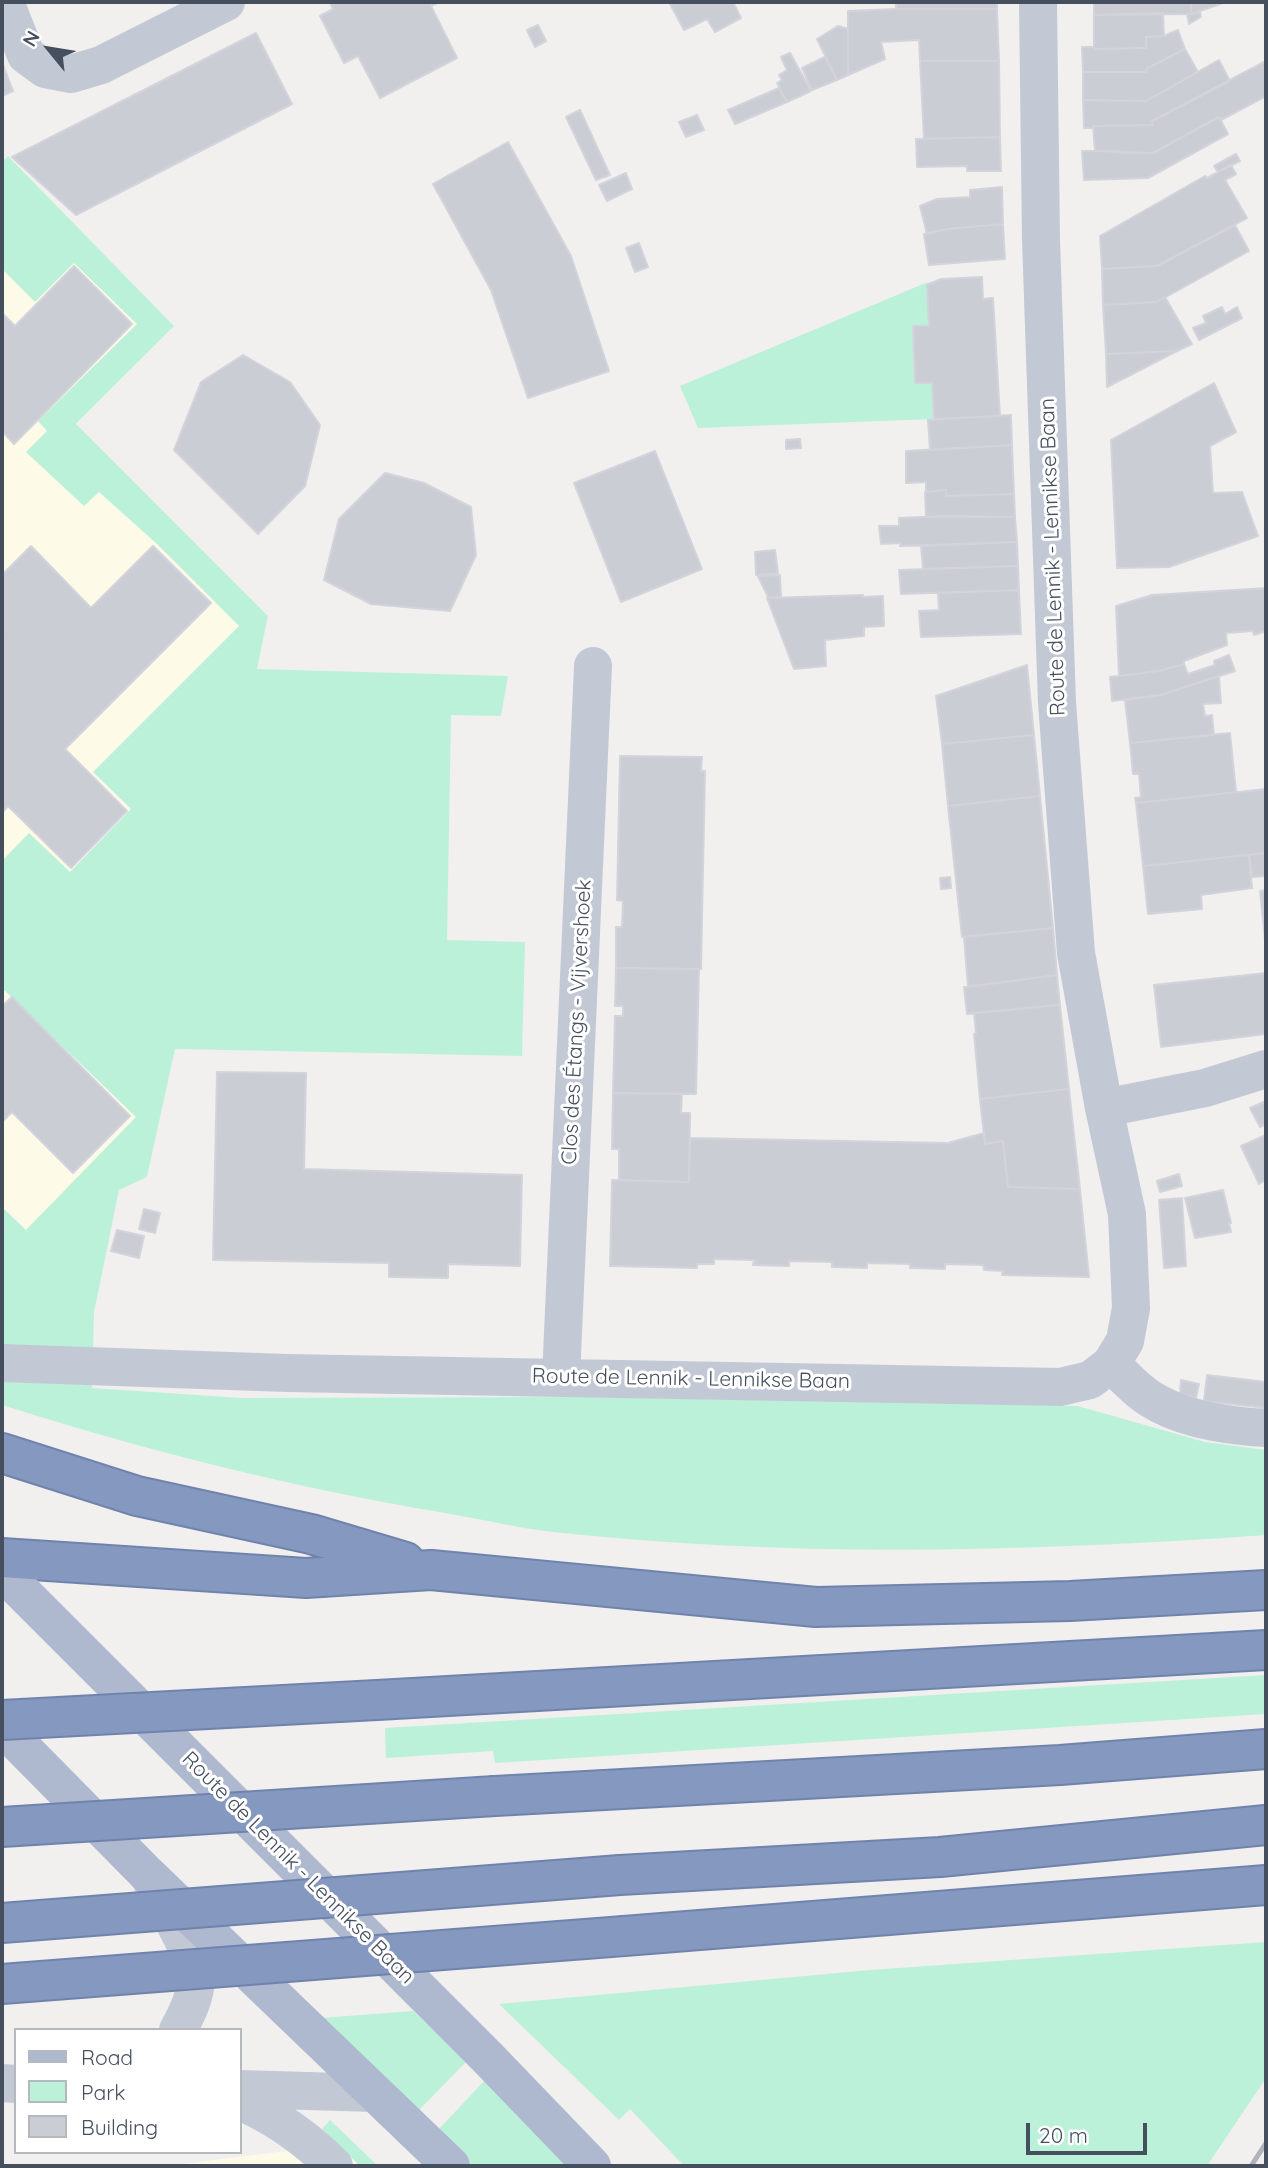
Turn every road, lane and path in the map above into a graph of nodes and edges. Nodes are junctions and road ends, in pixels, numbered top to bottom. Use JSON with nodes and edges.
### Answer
{"nodes":[{"id":1,"x":5,"y":2,"type":"edge"},
{"id":2,"x":226,"y":2,"type":"edge"},
{"id":3,"x":1038,"y":2,"type":"edge"},
{"id":4,"x":593,"y":666,"type":"dead end"},
{"id":5,"x":1266,"y":1069,"type":"edge"},
{"id":6,"x":1104,"y":1108,"type":"junction"},
{"id":7,"x":2,"y":1363,"type":"edge"},
{"id":8,"x":1111,"y":1364,"type":"junction"},
{"id":9,"x":561,"y":1377,"type":"junction"},
{"id":10,"x":1266,"y":1428,"type":"edge"},
{"id":11,"x":2,"y":1453,"type":"edge"},
{"id":12,"x":2,"y":1558,"type":"edge"},
{"id":13,"x":430,"y":1570,"type":"junction"},
{"id":14,"x":2,"y":1572,"type":"edge"},
{"id":15,"x":1266,"y":1590,"type":"edge"},
{"id":16,"x":1266,"y":1650,"type":"edge"},
{"id":17,"x":2,"y":1720,"type":"edge"},
{"id":18,"x":2,"y":1727,"type":"edge"},
{"id":19,"x":1266,"y":1749,"type":"edge"},
{"id":20,"x":1266,"y":1825,"type":"edge"},
{"id":21,"x":2,"y":1827,"type":"edge"},
{"id":22,"x":148,"y":1874,"type":"junction"},
{"id":23,"x":1266,"y":1885,"type":"edge"},
{"id":24,"x":2,"y":1923,"type":"edge"},
{"id":25,"x":2,"y":1984,"type":"edge"},
{"id":26,"x":179,"y":2028,"type":"edge"},
{"id":27,"x":242,"y":2089,"type":"edge"},
{"id":28,"x":375,"y":2093,"type":"junction"},
{"id":29,"x":242,"y":2102,"type":"edge"},
{"id":30,"x":334,"y":2166,"type":"edge"},
{"id":31,"x":451,"y":2166,"type":"edge"},
{"id":32,"x":592,"y":2166,"type":"edge"}],
"edges":[{"from":1,"to":2,"type":"street"},
{"from":3,"to":6,"type":"street","name":"Route de Lennik - Lennikse Baan"},
{"from":4,"to":9,"type":"street","name":"Clos des Étangs - Vijvershoek"},
{"from":5,"to":6,"type":"street"},
{"from":6,"to":8,"type":"street","name":"Route de Lennik - Lennikse Baan"},
{"from":7,"to":9,"type":"street","name":"Route de Lennik - Lennikse Baan"},
{"from":8,"to":9,"type":"street","name":"Route de Lennik - Lennikse Baan"},
{"from":8,"to":10,"type":"street"},
{"from":11,"to":13,"type":"highway"},
{"from":12,"to":13,"type":"highway"},
{"from":13,"to":15,"type":"highway"},
{"from":14,"to":32,"type":"main road","name":"Route de Lennik - Lennikse Baan"},
{"from":16,"to":17,"type":"highway","bridge":true},
{"from":18,"to":22,"type":"main road"},
{"from":19,"to":21,"type":"highway","bridge":true},
{"from":20,"to":24,"type":"highway","bridge":true},
{"from":22,"to":26,"type":"street"},
{"from":22,"to":28,"type":"main road"},
{"from":23,"to":25,"type":"highway","bridge":true},
{"from":27,"to":28,"type":"street"},
{"from":28,"to":31,"type":"main road"},
{"from":29,"to":30,"type":"street"}]}
